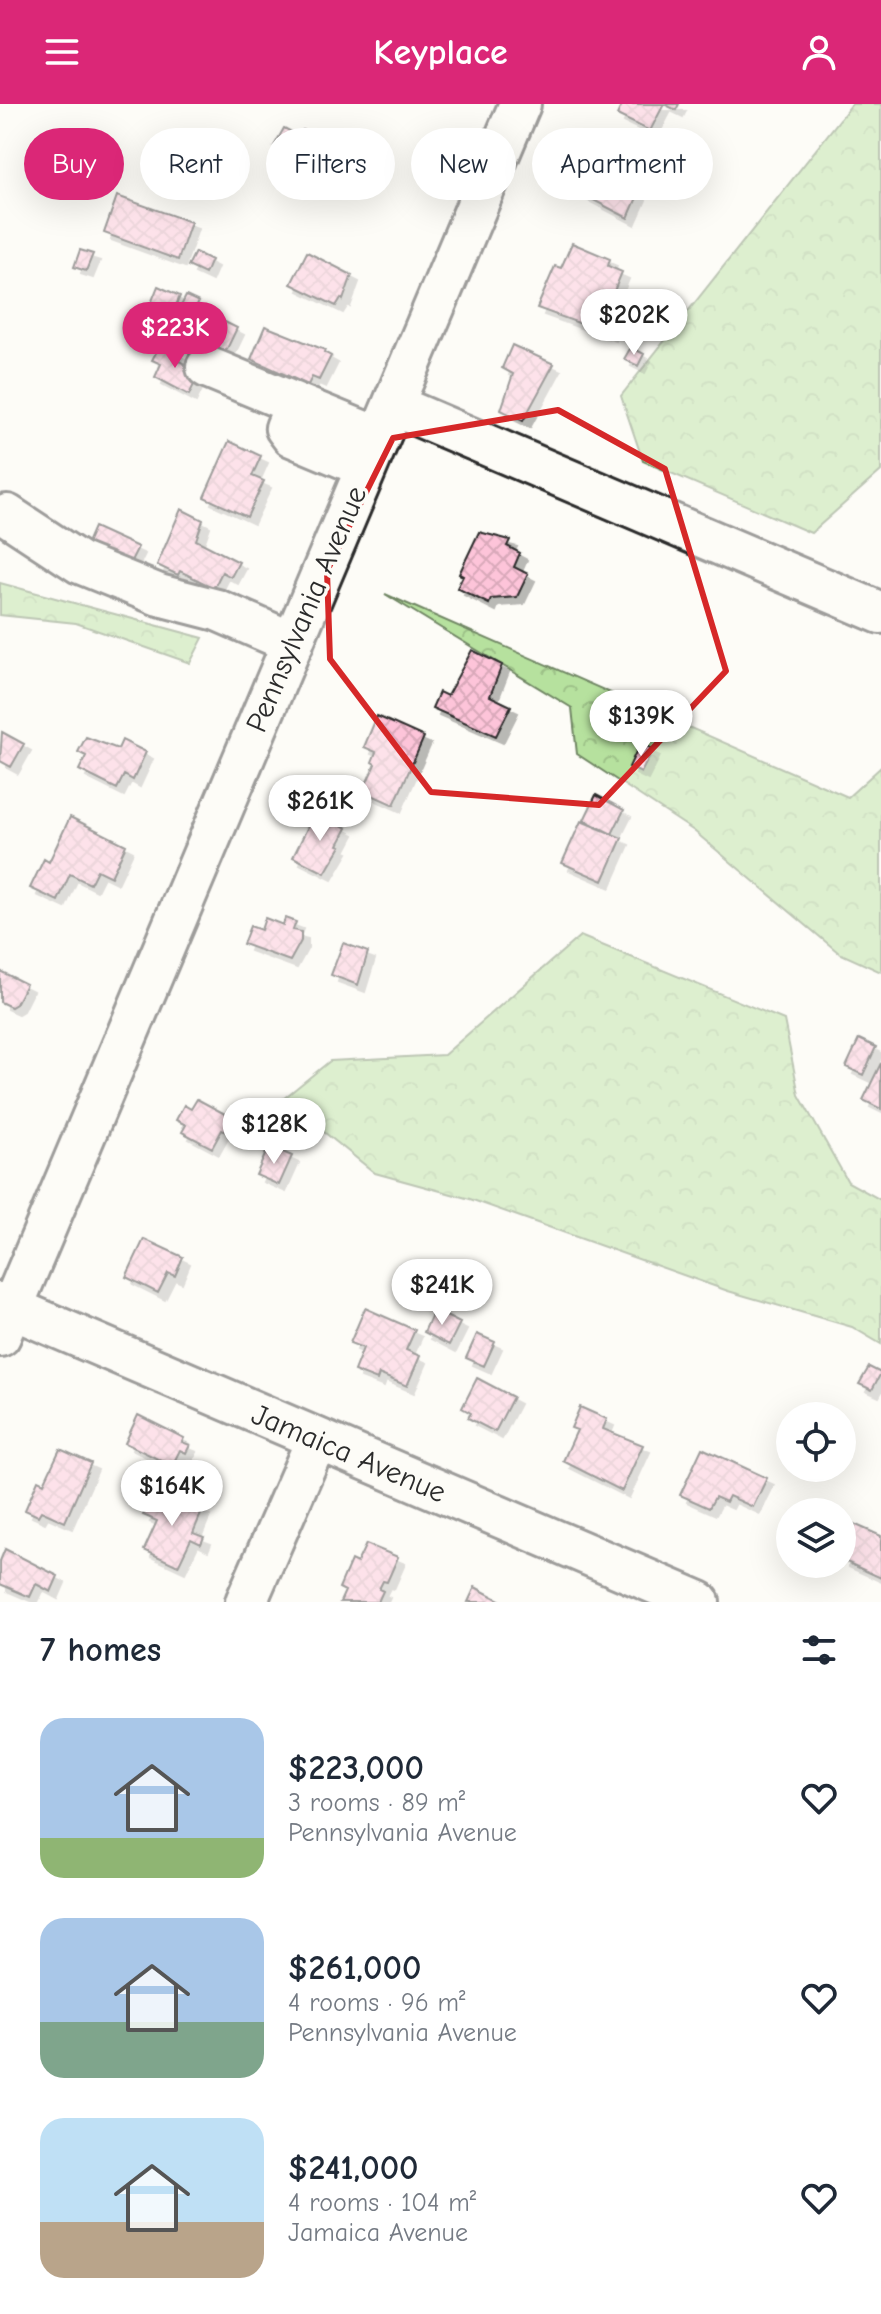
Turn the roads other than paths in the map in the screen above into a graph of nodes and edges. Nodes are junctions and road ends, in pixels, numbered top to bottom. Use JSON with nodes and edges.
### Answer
{"nodes":[{"id":1,"x":520,"y":104,"type":"edge"},
{"id":2,"x":207,"y":367,"type":"dead end"},
{"id":3,"x":379,"y":437,"type":"junction"},
{"id":4,"x":7,"y":515,"type":"dead end"},
{"id":5,"x":881,"y":613,"type":"edge"},
{"id":6,"x":293,"y":643,"type":"junction"},
{"id":7,"x":4,"y":1316,"type":"edge"},
{"id":8,"x":317,"y":1439,"type":"junction"},
{"id":9,"x":614,"y":1585,"type":"edge"},
{"id":10,"x":246,"y":1602,"type":"edge"},
{"id":11,"x":699,"y":1602,"type":"edge"}],
"edges":[{"from":1,"to":3,"type":"street","name":"Pennsylvania Avenue"},
{"from":2,"to":3,"type":"street"},
{"from":3,"to":5,"type":"street"},
{"from":3,"to":6,"type":"street","name":"Pennsylvania Avenue"},
{"from":4,"to":6,"type":"street"},
{"from":6,"to":7,"type":"street","name":"Pennsylvania Avenue"},
{"from":7,"to":8,"type":"street","name":"Jamaica Avenue"},
{"from":8,"to":9,"type":"street","name":"Jamaica Avenue"},
{"from":8,"to":10,"type":"street"},
{"from":9,"to":11,"type":"street","name":"Jamaica Avenue"}]}
